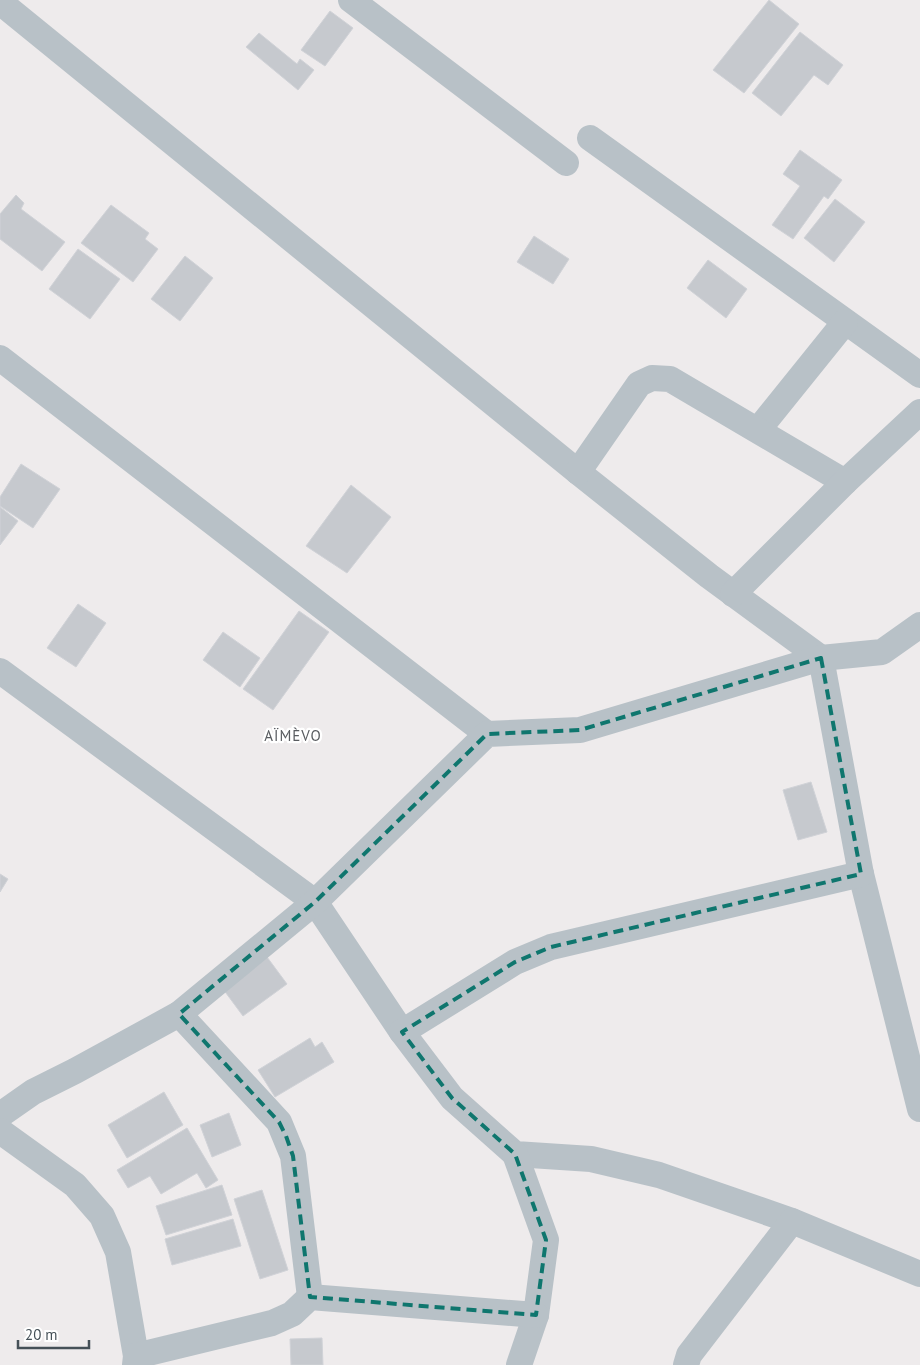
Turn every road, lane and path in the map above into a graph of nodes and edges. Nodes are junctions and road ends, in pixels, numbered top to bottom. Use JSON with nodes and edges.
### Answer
{"nodes":[{"id":1,"x":351,"y":0,"type":"edge"},
{"id":2,"x":0,"y":2,"type":"edge"},
{"id":3,"x":590,"y":138,"type":"dead end"},
{"id":4,"x":566,"y":163,"type":"dead end"},
{"id":5,"x":845,"y":322,"type":"junction"},
{"id":6,"x":0,"y":358,"type":"edge"},
{"id":7,"x":920,"y":375,"type":"edge"},
{"id":8,"x":920,"y":412,"type":"edge"},
{"id":9,"x":758,"y":430,"type":"junction"},
{"id":10,"x":578,"y":472,"type":"junction"},
{"id":11,"x":845,"y":482,"type":"junction"},
{"id":12,"x":733,"y":594,"type":"junction"},
{"id":13,"x":920,"y":625,"type":"edge"},
{"id":14,"x":821,"y":658,"type":"junction"},
{"id":15,"x":0,"y":671,"type":"edge"},
{"id":16,"x":487,"y":734,"type":"junction"},
{"id":17,"x":860,"y":874,"type":"junction"},
{"id":18,"x":316,"y":902,"type":"junction"},
{"id":19,"x":179,"y":1014,"type":"junction"},
{"id":20,"x":402,"y":1032,"type":"junction"},
{"id":21,"x":920,"y":1109,"type":"edge"},
{"id":22,"x":0,"y":1115,"type":"edge"},
{"id":23,"x":0,"y":1131,"type":"edge"},
{"id":24,"x":515,"y":1154,"type":"junction"},
{"id":25,"x":792,"y":1221,"type":"junction"},
{"id":26,"x":920,"y":1274,"type":"edge"},
{"id":27,"x":310,"y":1297,"type":"junction"},
{"id":28,"x":536,"y":1315,"type":"junction"},
{"id":29,"x":136,"y":1360,"type":"edge"},
{"id":30,"x":520,"y":1365,"type":"edge"},
{"id":31,"x":686,"y":1365,"type":"edge"}],
"edges":[{"from":1,"to":4,"type":"street"},
{"from":2,"to":10,"type":"street"},
{"from":3,"to":5,"type":"street"},
{"from":5,"to":7,"type":"street"},
{"from":5,"to":9,"type":"street"},
{"from":6,"to":16,"type":"street"},
{"from":8,"to":11,"type":"street"},
{"from":9,"to":10,"type":"street"},
{"from":9,"to":11,"type":"street"},
{"from":10,"to":12,"type":"street"},
{"from":11,"to":12,"type":"street"},
{"from":12,"to":14,"type":"street"},
{"from":13,"to":14,"type":"street"},
{"from":14,"to":16,"type":"street"},
{"from":14,"to":17,"type":"street"},
{"from":15,"to":18,"type":"street"},
{"from":16,"to":18,"type":"street"},
{"from":17,"to":20,"type":"street"},
{"from":17,"to":21,"type":"street"},
{"from":18,"to":19,"type":"street"},
{"from":18,"to":20,"type":"street"},
{"from":19,"to":22,"type":"street"},
{"from":19,"to":27,"type":"street"},
{"from":20,"to":24,"type":"street"},
{"from":23,"to":29,"type":"street"},
{"from":24,"to":25,"type":"street"},
{"from":24,"to":28,"type":"street"},
{"from":25,"to":26,"type":"street"},
{"from":25,"to":31,"type":"street"},
{"from":27,"to":28,"type":"street"},
{"from":27,"to":29,"type":"street"},
{"from":28,"to":30,"type":"street"}]}
